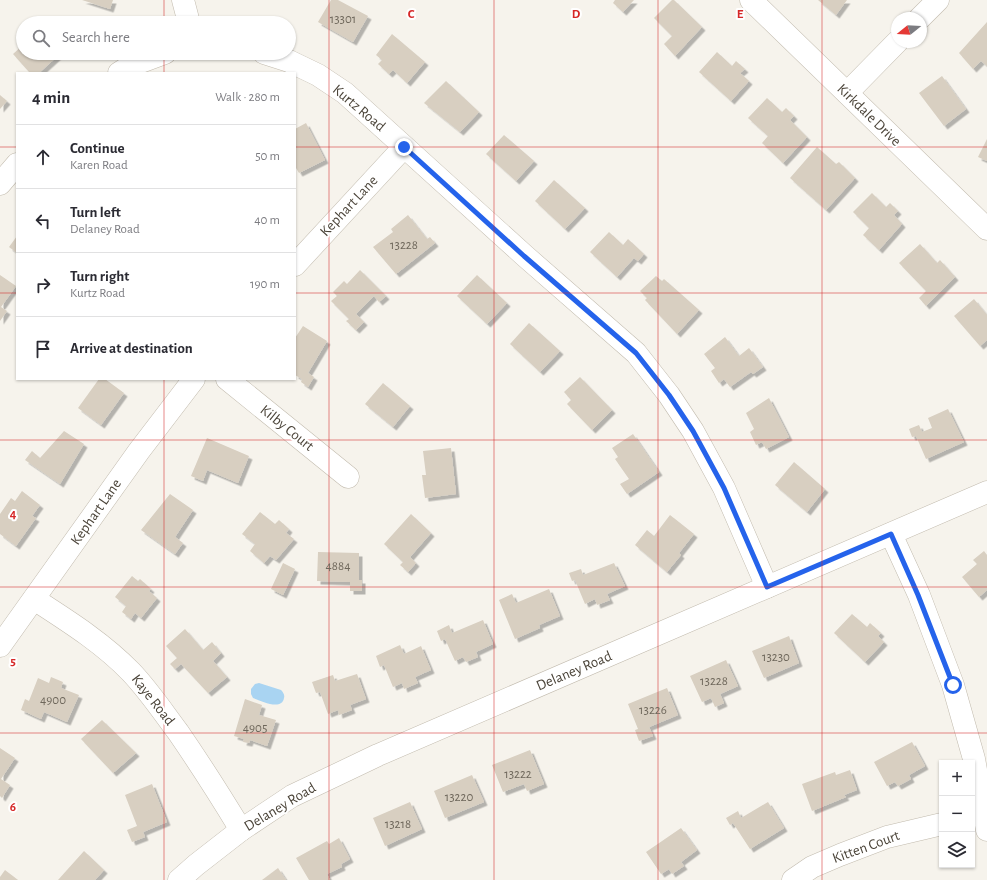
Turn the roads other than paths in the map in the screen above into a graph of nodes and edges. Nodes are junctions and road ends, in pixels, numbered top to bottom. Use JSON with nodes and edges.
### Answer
{"nodes":[{"id":1,"x":183,"y":0,"type":"edge"},
{"id":2,"x":751,"y":0,"type":"edge"},
{"id":3,"x":938,"y":0,"type":"edge"},
{"id":4,"x":926,"y":12,"type":"edge"},
{"id":5,"x":187,"y":16,"type":"edge"},
{"id":6,"x":891,"y":48,"type":"edge"},
{"id":7,"x":147,"y":60,"type":"edge"},
{"id":8,"x":286,"y":60,"type":"edge"},
{"id":9,"x":121,"y":72,"type":"edge"},
{"id":10,"x":847,"y":93,"type":"junction"},
{"id":11,"x":404,"y":147,"type":"junction"},
{"id":12,"x":16,"y":165,"type":"edge"},
{"id":13,"x":0,"y":184,"type":"edge"},
{"id":14,"x":987,"y":229,"type":"edge"},
{"id":15,"x":296,"y":264,"type":"edge"},
{"id":16,"x":193,"y":380,"type":"edge"},
{"id":17,"x":228,"y":380,"type":"edge"},
{"id":18,"x":348,"y":478,"type":"dead end"},
{"id":19,"x":987,"y":492,"type":"edge"},
{"id":20,"x":891,"y":534,"type":"junction"},
{"id":21,"x":767,"y":587,"type":"junction"},
{"id":22,"x":34,"y":599,"type":"junction"},
{"id":23,"x":0,"y":646,"type":"edge"},
{"id":24,"x":981,"y":822,"type":"edge"},
{"id":25,"x":939,"y":825,"type":"edge"},
{"id":26,"x":241,"y":830,"type":"junction"},
{"id":27,"x":179,"y":880,"type":"edge"},
{"id":28,"x":793,"y":880,"type":"edge"}],
"edges":[{"from":1,"to":5,"type":"street"},
{"from":2,"to":10,"type":"street","name":"Kirkdale Drive"},
{"from":3,"to":4,"type":"street"},
{"from":6,"to":10,"type":"street"},
{"from":7,"to":9,"type":"street"},
{"from":8,"to":11,"type":"street","name":"Kurtz Road"},
{"from":10,"to":14,"type":"street","name":"Kirkdale Drive"},
{"from":11,"to":15,"type":"street","name":"Kephart Lane"},
{"from":11,"to":21,"type":"street","name":"Kurtz Road"},
{"from":12,"to":13,"type":"street"},
{"from":16,"to":22,"type":"street","name":"Kephart Lane"},
{"from":17,"to":18,"type":"street","name":"Kilby Court"},
{"from":19,"to":20,"type":"street","name":"Delaney Road"},
{"from":20,"to":21,"type":"street","name":"Delaney Road"},
{"from":20,"to":24,"type":"street"},
{"from":21,"to":26,"type":"street","name":"Delaney Road"},
{"from":22,"to":23,"type":"street","name":"Kephart Lane"},
{"from":22,"to":26,"type":"street","name":"Kaye Road"},
{"from":25,"to":28,"type":"street","name":"Kitten Court"},
{"from":26,"to":27,"type":"street","name":"Delaney Road"}]}
